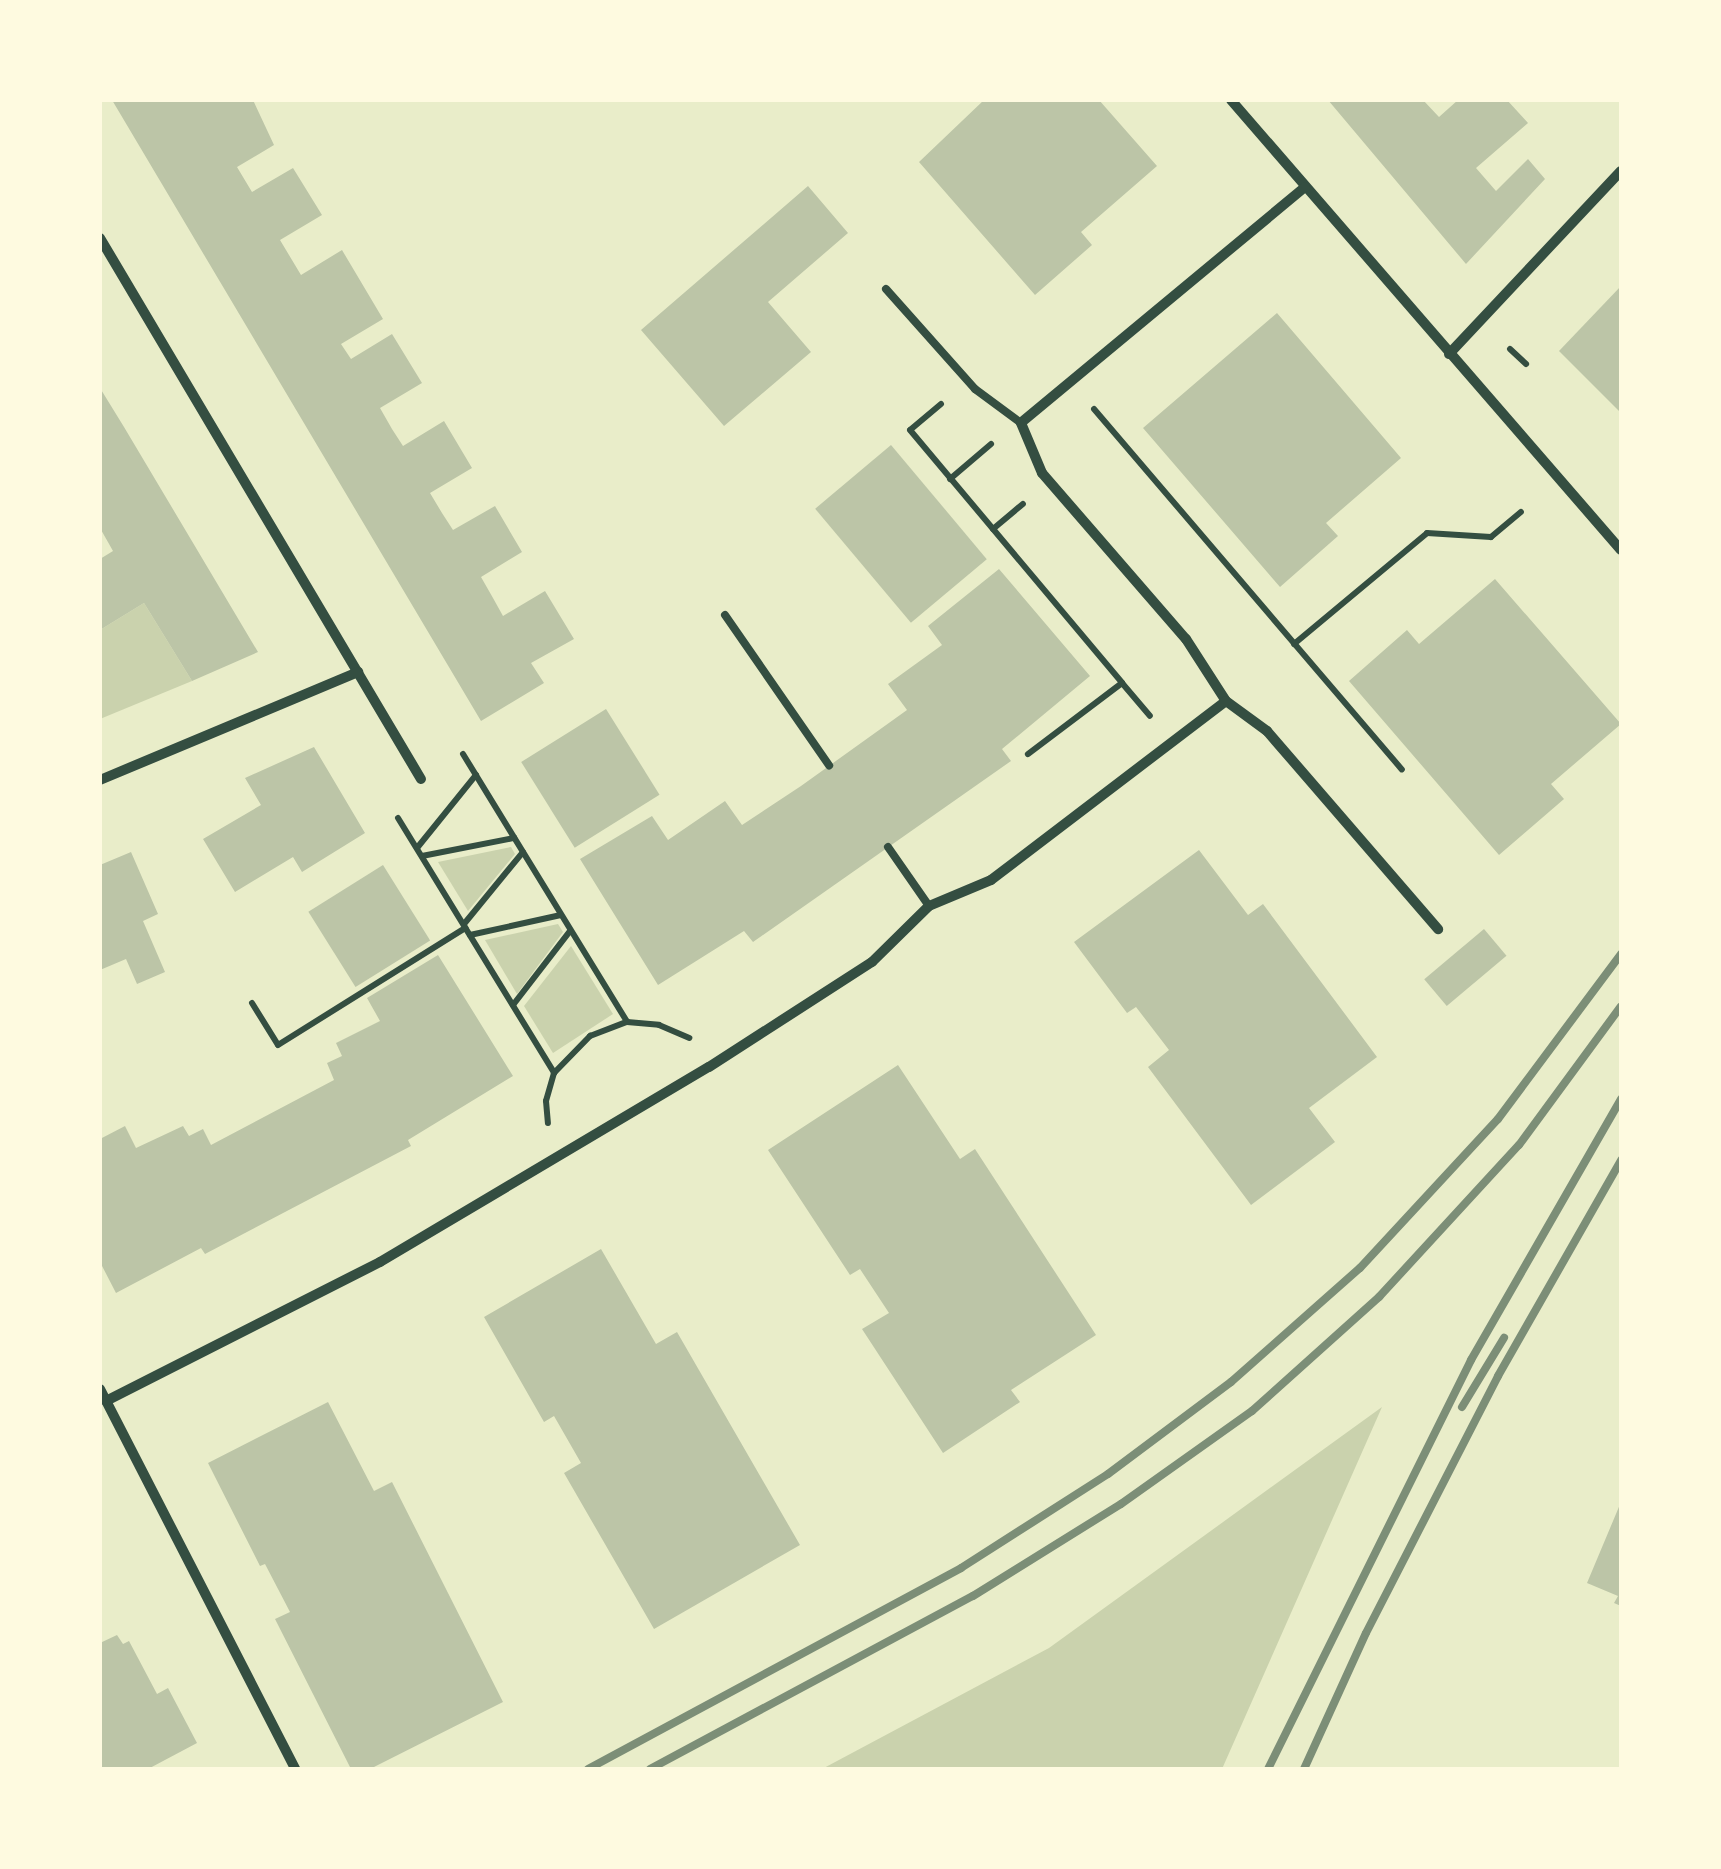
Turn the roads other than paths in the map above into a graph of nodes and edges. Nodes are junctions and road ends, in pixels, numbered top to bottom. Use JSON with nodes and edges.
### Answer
{"nodes":[{"id":1,"x":1230,"y":100,"type":"edge"},
{"id":2,"x":1621,"y":171,"type":"edge"},
{"id":3,"x":1305,"y":187,"type":"junction"},
{"id":4,"x":100,"y":238,"type":"edge"},
{"id":5,"x":886,"y":289,"type":"dead end"},
{"id":6,"x":1449,"y":354,"type":"junction"},
{"id":7,"x":1021,"y":422,"type":"junction"},
{"id":8,"x":1621,"y":550,"type":"edge"},
{"id":9,"x":726,"y":615,"type":"dead end"},
{"id":10,"x":358,"y":672,"type":"junction"},
{"id":11,"x":1226,"y":701,"type":"junction"},
{"id":12,"x":830,"y":766,"type":"dead end"},
{"id":13,"x":422,"y":779,"type":"dead end"},
{"id":14,"x":100,"y":780,"type":"edge"},
{"id":15,"x":888,"y":847,"type":"dead end"},
{"id":16,"x":929,"y":906,"type":"junction"},
{"id":17,"x":1438,"y":929,"type":"dead end"},
{"id":18,"x":100,"y":1389,"type":"edge"},
{"id":19,"x":106,"y":1402,"type":"junction"},
{"id":20,"x":296,"y":1769,"type":"edge"}],
"edges":[{"from":1,"to":3,"type":"street"},
{"from":2,"to":6,"type":"street"},
{"from":3,"to":6,"type":"street"},
{"from":3,"to":7,"type":"street"},
{"from":4,"to":10,"type":"street"},
{"from":5,"to":7,"type":"lane"},
{"from":6,"to":8,"type":"street"},
{"from":7,"to":11,"type":"street"},
{"from":9,"to":12,"type":"lane"},
{"from":10,"to":13,"type":"street"},
{"from":10,"to":14,"type":"street"},
{"from":11,"to":16,"type":"street"},
{"from":11,"to":17,"type":"street"},
{"from":15,"to":16,"type":"lane"},
{"from":16,"to":19,"type":"street"},
{"from":18,"to":19,"type":"street"},
{"from":19,"to":20,"type":"street"}]}
